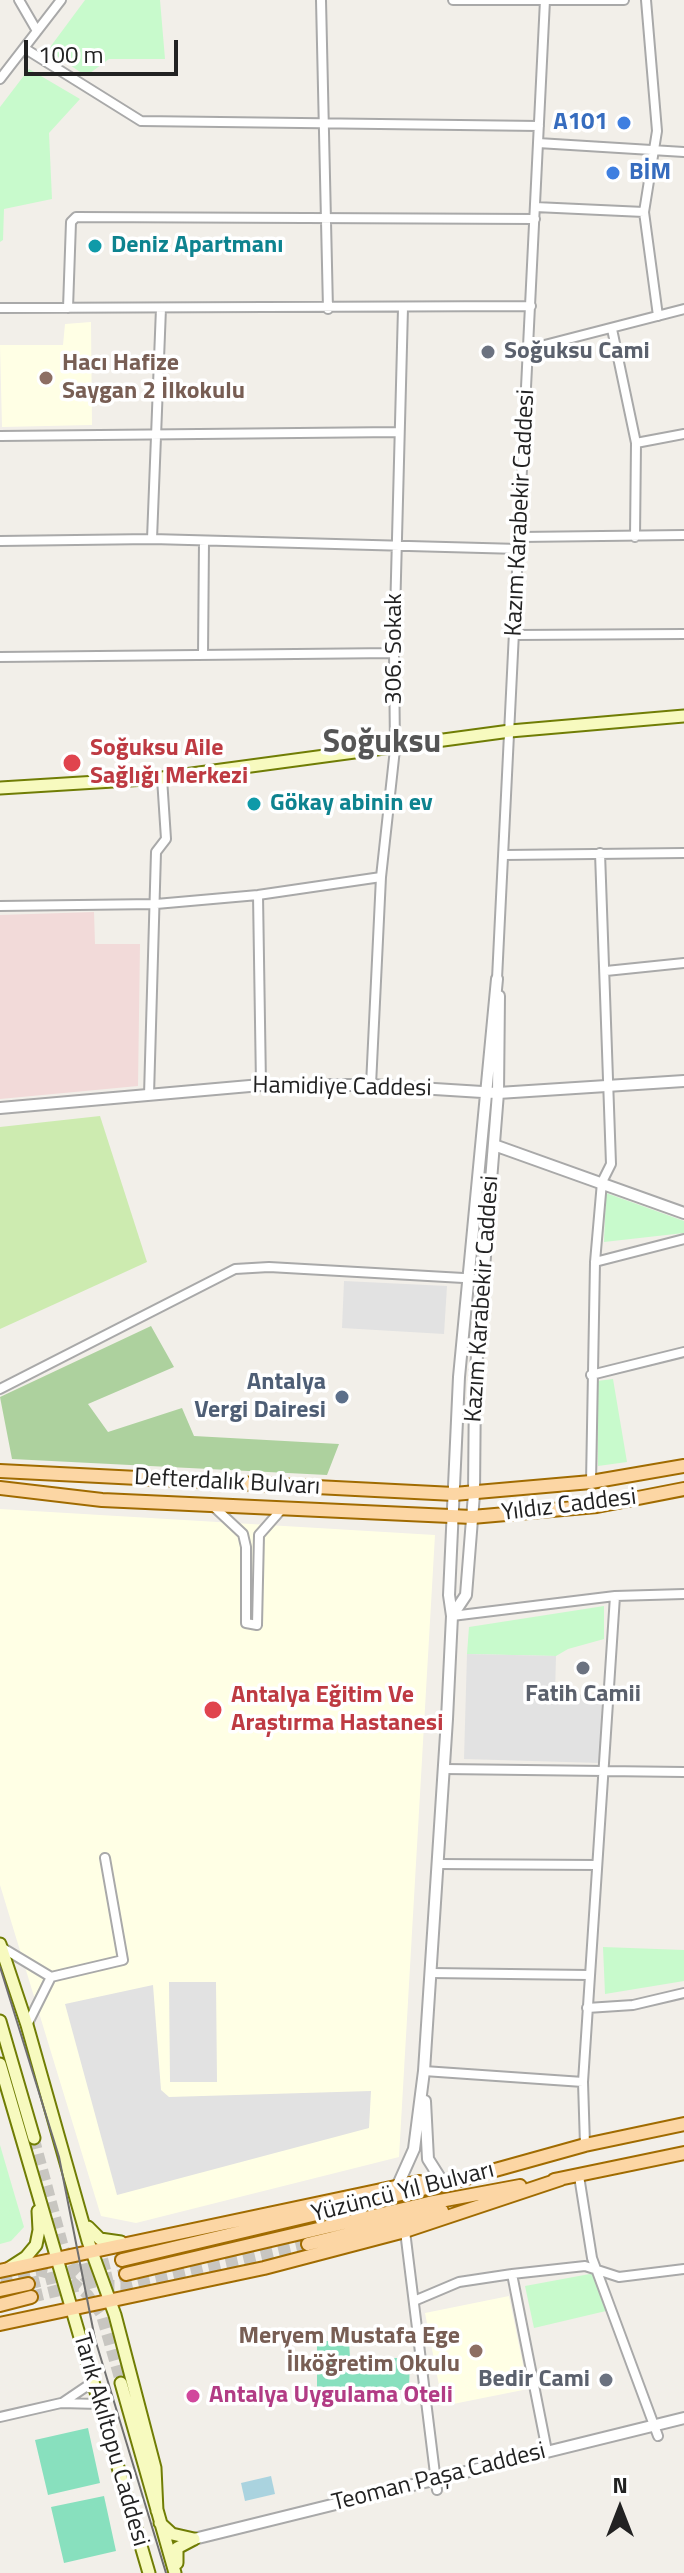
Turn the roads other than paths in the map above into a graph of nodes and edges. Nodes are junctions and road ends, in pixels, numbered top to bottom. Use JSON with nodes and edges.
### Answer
{"nodes":[{"id":1,"x":19,"y":0,"type":"edge"},
{"id":2,"x":61,"y":0,"type":"edge"},
{"id":3,"x":321,"y":0,"type":"edge"},
{"id":4,"x":453,"y":0,"type":"edge"},
{"id":5,"x":545,"y":0,"type":"edge"},
{"id":6,"x":624,"y":0,"type":"edge"},
{"id":7,"x":646,"y":0,"type":"edge"},
{"id":8,"x":37,"y":31,"type":"junction"},
{"id":9,"x":24,"y":48,"type":"junction"},
{"id":10,"x":0,"y":79,"type":"edge"},
{"id":11,"x":322,"y":124,"type":"junction"},
{"id":12,"x":539,"y":126,"type":"junction"},
{"id":13,"x":538,"y":143,"type":"junction"},
{"id":14,"x":652,"y":150,"type":"junction"},
{"id":15,"x":684,"y":152,"type":"edge"},
{"id":16,"x":535,"y":207,"type":"junction"},
{"id":17,"x":644,"y":212,"type":"junction"},
{"id":18,"x":325,"y":217,"type":"junction"},
{"id":19,"x":535,"y":219,"type":"junction"},
{"id":20,"x":531,"y":306,"type":"junction"},
{"id":21,"x":0,"y":308,"type":"edge"},
{"id":22,"x":68,"y":308,"type":"junction"},
{"id":23,"x":161,"y":308,"type":"junction"},
{"id":24,"x":403,"y":308,"type":"junction"},
{"id":25,"x":328,"y":309,"type":"junction"},
{"id":26,"x":684,"y":309,"type":"edge"},
{"id":27,"x":658,"y":316,"type":"junction"},
{"id":28,"x":612,"y":329,"type":"junction"},
{"id":29,"x":529,"y":349,"type":"junction"},
{"id":30,"x":398,"y":432,"type":"junction"},
{"id":31,"x":156,"y":433,"type":"junction"},
{"id":32,"x":684,"y":434,"type":"edge"},
{"id":33,"x":0,"y":436,"type":"edge"},
{"id":34,"x":636,"y":443,"type":"junction"},
{"id":35,"x":684,"y":535,"type":"edge"},
{"id":36,"x":520,"y":537,"type":"junction"},
{"id":37,"x":635,"y":537,"type":"junction"},
{"id":38,"x":152,"y":539,"type":"junction"},
{"id":39,"x":0,"y":541,"type":"edge"},
{"id":40,"x":204,"y":541,"type":"junction"},
{"id":41,"x":396,"y":546,"type":"junction"},
{"id":42,"x":519,"y":549,"type":"junction"},
{"id":43,"x":684,"y":634,"type":"edge"},
{"id":44,"x":515,"y":635,"type":"junction"},
{"id":45,"x":394,"y":653,"type":"junction"},
{"id":46,"x":203,"y":655,"type":"junction"},
{"id":47,"x":0,"y":657,"type":"edge"},
{"id":48,"x":684,"y":716,"type":"edge"},
{"id":49,"x":510,"y":731,"type":"junction"},
{"id":50,"x":395,"y":749,"type":"junction"},
{"id":51,"x":162,"y":778,"type":"junction"},
{"id":52,"x":0,"y":788,"type":"edge"},
{"id":53,"x":600,"y":853,"type":"junction"},
{"id":54,"x":684,"y":853,"type":"edge"},
{"id":55,"x":504,"y":855,"type":"junction"},
{"id":56,"x":381,"y":877,"type":"junction"},
{"id":57,"x":258,"y":895,"type":"junction"},
{"id":58,"x":156,"y":904,"type":"junction"},
{"id":59,"x":0,"y":906,"type":"edge"},
{"id":60,"x":684,"y":963,"type":"edge"},
{"id":61,"x":606,"y":971,"type":"junction"},
{"id":62,"x":497,"y":979,"type":"junction"},
{"id":63,"x":684,"y":1081,"type":"edge"},
{"id":64,"x":261,"y":1085,"type":"junction"},
{"id":65,"x":371,"y":1085,"type":"junction"},
{"id":66,"x":608,"y":1086,"type":"junction"},
{"id":67,"x":484,"y":1092,"type":"junction"},
{"id":68,"x":498,"y":1093,"type":"junction"},
{"id":69,"x":149,"y":1095,"type":"junction"},
{"id":70,"x":0,"y":1108,"type":"edge"},
{"id":71,"x":494,"y":1145,"type":"junction"},
{"id":72,"x":602,"y":1182,"type":"junction"},
{"id":73,"x":684,"y":1213,"type":"edge"},
{"id":74,"x":684,"y":1239,"type":"edge"},
{"id":75,"x":595,"y":1262,"type":"junction"},
{"id":76,"x":466,"y":1279,"type":"junction"},
{"id":77,"x":481,"y":1279,"type":"junction"},
{"id":78,"x":684,"y":1352,"type":"edge"},
{"id":79,"x":591,"y":1375,"type":"junction"},
{"id":80,"x":0,"y":1389,"type":"edge"},
{"id":81,"x":684,"y":1466,"type":"edge"},
{"id":82,"x":0,"y":1471,"type":"edge"},
{"id":83,"x":591,"y":1482,"type":"junction"},
{"id":84,"x":0,"y":1488,"type":"edge"},
{"id":85,"x":684,"y":1489,"type":"edge"},
{"id":86,"x":454,"y":1494,"type":"junction"},
{"id":87,"x":474,"y":1494,"type":"junction"},
{"id":88,"x":212,"y":1505,"type":"junction"},
{"id":89,"x":281,"y":1510,"type":"junction"},
{"id":90,"x":453,"y":1515,"type":"junction"},
{"id":91,"x":472,"y":1517,"type":"junction"},
{"id":92,"x":684,"y":1594,"type":"edge"},
{"id":93,"x":615,"y":1596,"type":"junction"},
{"id":94,"x":452,"y":1616,"type":"junction"},
{"id":95,"x":445,"y":1769,"type":"junction"},
{"id":96,"x":606,"y":1772,"type":"junction"},
{"id":97,"x":684,"y":1772,"type":"edge"},
{"id":98,"x":105,"y":1858,"type":"dead end"},
{"id":99,"x":439,"y":1864,"type":"junction"},
{"id":100,"x":597,"y":1865,"type":"junction"},
{"id":101,"x":0,"y":1945,"type":"edge"},
{"id":102,"x":431,"y":1973,"type":"junction"},
{"id":103,"x":589,"y":1975,"type":"junction"},
{"id":104,"x":51,"y":1977,"type":"junction"},
{"id":105,"x":684,"y":1993,"type":"edge"},
{"id":106,"x":587,"y":2008,"type":"junction"},
{"id":107,"x":0,"y":2021,"type":"edge"},
{"id":108,"x":27,"y":2025,"type":"junction"},
{"id":109,"x":0,"y":2064,"type":"edge"},
{"id":110,"x":424,"y":2071,"type":"junction"},
{"id":111,"x":583,"y":2082,"type":"junction"},
{"id":112,"x":684,"y":2124,"type":"edge"},
{"id":113,"x":34,"y":2138,"type":"tunnel mouth"},
{"id":114,"x":585,"y":2145,"type":"junction"},
{"id":115,"x":684,"y":2153,"type":"edge"},
{"id":116,"x":554,"y":2155,"type":"junction"},
{"id":117,"x":579,"y":2176,"type":"junction"},
{"id":118,"x":440,"y":2178,"type":"junction"},
{"id":119,"x":561,"y":2179,"type":"junction"},
{"id":120,"x":35,"y":2182,"type":"junction"},
{"id":121,"x":397,"y":2187,"type":"junction"},
{"id":122,"x":82,"y":2216,"type":"junction"},
{"id":123,"x":405,"y":2231,"type":"junction"},
{"id":124,"x":128,"y":2242,"type":"junction"},
{"id":125,"x":308,"y":2244,"type":"tunnel mouth"},
{"id":126,"x":92,"y":2251,"type":"junction"},
{"id":127,"x":57,"y":2259,"type":"junction"},
{"id":128,"x":684,"y":2269,"type":"edge"},
{"id":129,"x":597,"y":2270,"type":"junction"},
{"id":130,"x":3,"y":2271,"type":"edge"},
{"id":131,"x":512,"y":2274,"type":"junction"},
{"id":132,"x":28,"y":2284,"type":"tunnel mouth"},
{"id":133,"x":0,"y":2290,"type":"edge"},
{"id":134,"x":31,"y":2297,"type":"tunnel mouth"},
{"id":135,"x":110,"y":2300,"type":"junction"},
{"id":136,"x":414,"y":2301,"type":"junction"},
{"id":137,"x":0,"y":2305,"type":"edge"},
{"id":138,"x":71,"y":2308,"type":"junction"},
{"id":139,"x":0,"y":2324,"type":"edge"},
{"id":140,"x":93,"y":2382,"type":"junction"},
{"id":141,"x":121,"y":2383,"type":"tunnel mouth"},
{"id":142,"x":61,"y":2403,"type":"junction"},
{"id":143,"x":99,"y":2404,"type":"junction"},
{"id":144,"x":0,"y":2417,"type":"edge"},
{"id":145,"x":684,"y":2418,"type":"edge"},
{"id":146,"x":655,"y":2430,"type":"junction"},
{"id":147,"x":547,"y":2451,"type":"junction"},
{"id":148,"x":437,"y":2484,"type":"junction"},
{"id":149,"x":158,"y":2517,"type":"junction"},
{"id":150,"x":194,"y":2539,"type":"junction"},
{"id":151,"x":149,"y":2573,"type":"edge"},
{"id":152,"x":177,"y":2573,"type":"edge"}],
"edges":[{"from":1,"to":8,"type":"street"},
{"from":2,"to":8,"type":"street"},
{"from":3,"to":11,"type":"street"},
{"from":4,"to":5,"type":"street"},
{"from":5,"to":6,"type":"street"},
{"from":5,"to":12,"type":"street","name":"Kazım Karabekir Caddesi"},
{"from":7,"to":14,"type":"street"},
{"from":8,"to":9,"type":"street"},
{"from":9,"to":10,"type":"street"},
{"from":9,"to":11,"type":"street"},
{"from":11,"to":12,"type":"street"},
{"from":11,"to":18,"type":"street"},
{"from":12,"to":13,"type":"street","name":"Kazım Karabekir Caddesi"},
{"from":13,"to":14,"type":"street"},
{"from":13,"to":16,"type":"street","name":"Kazım Karabekir Caddesi"},
{"from":14,"to":15,"type":"street"},
{"from":14,"to":17,"type":"street"},
{"from":16,"to":17,"type":"street"},
{"from":16,"to":19,"type":"street","name":"Kazım Karabekir Caddesi"},
{"from":17,"to":27,"type":"street"},
{"from":18,"to":19,"type":"street"},
{"from":18,"to":22,"type":"street"},
{"from":18,"to":25,"type":"street"},
{"from":19,"to":20,"type":"street","name":"Kazım Karabekir Caddesi"},
{"from":20,"to":24,"type":"street"},
{"from":20,"to":29,"type":"street","name":"Kazım Karabekir Caddesi"},
{"from":21,"to":22,"type":"street"},
{"from":22,"to":23,"type":"street"},
{"from":23,"to":25,"type":"street"},
{"from":23,"to":31,"type":"street"},
{"from":24,"to":25,"type":"street"},
{"from":24,"to":30,"type":"street","name":"306. Sokak"},
{"from":26,"to":27,"type":"street"},
{"from":27,"to":28,"type":"street"},
{"from":28,"to":29,"type":"street"},
{"from":28,"to":34,"type":"street"},
{"from":29,"to":36,"type":"street","name":"Kazım Karabekir Caddesi"},
{"from":30,"to":31,"type":"street"},
{"from":30,"to":41,"type":"street","name":"306. Sokak"},
{"from":31,"to":33,"type":"street"},
{"from":31,"to":38,"type":"street"},
{"from":32,"to":34,"type":"street"},
{"from":34,"to":37,"type":"street"},
{"from":35,"to":37,"type":"street"},
{"from":36,"to":37,"type":"street"},
{"from":36,"to":42,"type":"street","name":"Kazım Karabekir Caddesi"},
{"from":38,"to":39,"type":"street"},
{"from":38,"to":40,"type":"street"},
{"from":40,"to":41,"type":"street"},
{"from":40,"to":46,"type":"street"},
{"from":41,"to":42,"type":"street"},
{"from":41,"to":45,"type":"street","name":"306. Sokak"},
{"from":42,"to":44,"type":"street","name":"Kazım Karabekir Caddesi"},
{"from":43,"to":44,"type":"street"},
{"from":44,"to":49,"type":"street","name":"Kazım Karabekir Caddesi"},
{"from":45,"to":46,"type":"street"},
{"from":45,"to":50,"type":"street","name":"306. Sokak"},
{"from":46,"to":47,"type":"street"},
{"from":48,"to":49,"type":"main road"},
{"from":49,"to":50,"type":"main road"},
{"from":49,"to":55,"type":"street","name":"Kazım Karabekir Caddesi"},
{"from":50,"to":51,"type":"main road"},
{"from":50,"to":56,"type":"street","name":"306. Sokak"},
{"from":51,"to":52,"type":"main road"},
{"from":51,"to":58,"type":"street"},
{"from":53,"to":54,"type":"street"},
{"from":53,"to":55,"type":"street"},
{"from":53,"to":61,"type":"street"},
{"from":55,"to":62,"type":"street","name":"Kazım Karabekir Caddesi"},
{"from":56,"to":57,"type":"street"},
{"from":56,"to":65,"type":"street","name":"306. Sokak"},
{"from":57,"to":58,"type":"street"},
{"from":57,"to":64,"type":"street"},
{"from":58,"to":59,"type":"street"},
{"from":58,"to":69,"type":"street"},
{"from":60,"to":61,"type":"street"},
{"from":61,"to":66,"type":"street"},
{"from":62,"to":67,"type":"street","name":"Kazım Karabekir Caddesi"},
{"from":62,"to":68,"type":"street","name":"Kazım Karabekir Caddesi"},
{"from":63,"to":66,"type":"street","name":"Hamidiye Caddesi"},
{"from":64,"to":65,"type":"street","name":"Hamidiye Caddesi"},
{"from":64,"to":69,"type":"street","name":"Hamidiye Caddesi"},
{"from":65,"to":67,"type":"street","name":"Hamidiye Caddesi"},
{"from":66,"to":68,"type":"street","name":"Hamidiye Caddesi"},
{"from":66,"to":72,"type":"street"},
{"from":67,"to":68,"type":"street","name":"Hamidiye Caddesi"},
{"from":67,"to":76,"type":"street","name":"Kazım Karabekir Caddesi"},
{"from":68,"to":71,"type":"street","name":"Kazım Karabekir Caddesi"},
{"from":69,"to":70,"type":"street","name":"Hamidiye Caddesi"},
{"from":71,"to":72,"type":"street"},
{"from":71,"to":77,"type":"street","name":"Kazım Karabekir Caddesi"},
{"from":72,"to":73,"type":"street"},
{"from":72,"to":75,"type":"street"},
{"from":74,"to":75,"type":"street"},
{"from":75,"to":79,"type":"street"},
{"from":76,"to":77,"type":"street"},
{"from":76,"to":80,"type":"street"},
{"from":76,"to":86,"type":"street","name":"Kazım Karabekir Caddesi"},
{"from":77,"to":87,"type":"street","name":"Kazım Karabekir Caddesi"},
{"from":78,"to":79,"type":"street"},
{"from":79,"to":83,"type":"street"},
{"from":81,"to":83,"type":"main road","name":"Yıldız Caddesi"},
{"from":82,"to":86,"type":"main road","name":"Defterdalık Bulvarı"},
{"from":83,"to":87,"type":"main road","name":"Yıldız Caddesi"},
{"from":84,"to":88,"type":"main road","name":"Defterdalık Bulvarı"},
{"from":85,"to":91,"type":"main road","name":"Yıldız Caddesi"},
{"from":86,"to":87,"type":"main road","name":"Yıldız Caddesi"},
{"from":86,"to":90,"type":"street","name":"Kazım Karabekir Caddesi"},
{"from":87,"to":91,"type":"street","name":"Kazım Karabekir Caddesi"},
{"from":88,"to":89,"type":"main road","name":"Defterdalık Bulvarı"},
{"from":88,"to":89,"type":"street"},
{"from":89,"to":90,"type":"main road","name":"Defterdalık Bulvarı"},
{"from":90,"to":91,"type":"main road","name":"Yıldız Caddesi"},
{"from":90,"to":94,"type":"street","name":"Kazım Karabekir Caddesi"},
{"from":91,"to":94,"type":"street","name":"Kazım Karabekir Caddesi"},
{"from":92,"to":93,"type":"street"},
{"from":93,"to":94,"type":"street"},
{"from":93,"to":96,"type":"street"},
{"from":94,"to":95,"type":"street","name":"Kazım Karabekir Caddesi"},
{"from":95,"to":96,"type":"street"},
{"from":95,"to":99,"type":"street","name":"Kazım Karabekir Caddesi"},
{"from":96,"to":97,"type":"street"},
{"from":96,"to":100,"type":"street"},
{"from":98,"to":104,"type":"street"},
{"from":99,"to":100,"type":"street"},
{"from":99,"to":102,"type":"street","name":"Kazım Karabekir Caddesi"},
{"from":100,"to":103,"type":"street"},
{"from":101,"to":104,"type":"street"},
{"from":101,"to":108,"type":"main road"},
{"from":102,"to":103,"type":"street"},
{"from":102,"to":110,"type":"street","name":"Kazım Karabekir Caddesi"},
{"from":103,"to":106,"type":"street"},
{"from":104,"to":108,"type":"street"},
{"from":105,"to":106,"type":"street"},
{"from":106,"to":111,"type":"street"},
{"from":107,"to":113,"type":"main road"},
{"from":108,"to":122,"type":"main road"},
{"from":109,"to":120,"type":"main road"},
{"from":110,"to":111,"type":"street"},
{"from":110,"to":118,"type":"street"},
{"from":110,"to":121,"type":"street"},
{"from":111,"to":114,"type":"street"},
{"from":112,"to":114,"type":"main road","name":"Yüzüncü Yıl Bulvarı"},
{"from":114,"to":116,"type":"main road","name":"Yüzüncü Yıl Bulvarı"},
{"from":115,"to":117,"type":"main road","name":"Yüzüncü Yıl Bulvarı"},
{"from":116,"to":118,"type":"main road"},
{"from":116,"to":119,"type":"main road","name":"Yüzüncü Yıl Bulvarı"},
{"from":117,"to":119,"type":"main road","name":"Yüzüncü Yıl Bulvarı"},
{"from":117,"to":129,"type":"street"},
{"from":118,"to":121,"type":"main road"},
{"from":119,"to":123,"type":"main road"},
{"from":119,"to":125,"type":"main road"},
{"from":120,"to":127,"type":"main road"},
{"from":120,"to":130,"type":"main road"},
{"from":121,"to":124,"type":"main road"},
{"from":122,"to":124,"type":"main road"},
{"from":122,"to":126,"type":"main road","name":"Tarık Akıltopu Caddesi"},
{"from":123,"to":135,"type":"main road"},
{"from":123,"to":136,"type":"street"},
{"from":124,"to":126,"type":"main road"},
{"from":126,"to":127,"type":"main road"},
{"from":126,"to":135,"type":"main road","name":"Tarık Akıltopu Caddesi"},
{"from":127,"to":130,"type":"main road"},
{"from":127,"to":138,"type":"main road","name":"Tarık Akıltopu Caddesi"},
{"from":128,"to":129,"type":"street"},
{"from":129,"to":131,"type":"street"},
{"from":129,"to":146,"type":"street"},
{"from":131,"to":136,"type":"street"},
{"from":131,"to":147,"type":"street"},
{"from":132,"to":133,"type":"main road"},
{"from":134,"to":137,"type":"main road"},
{"from":135,"to":138,"type":"main road"},
{"from":135,"to":149,"type":"main road","name":"Tarık Akıltopu Caddesi"},
{"from":136,"to":148,"type":"street"},
{"from":138,"to":139,"type":"main road"},
{"from":138,"to":140,"type":"main road","name":"Tarık Akıltopu Caddesi"},
{"from":140,"to":142,"type":"street"},
{"from":140,"to":143,"type":"main road","name":"Tarık Akıltopu Caddesi"},
{"from":141,"to":149,"type":"main road"},
{"from":142,"to":143,"type":"street"},
{"from":142,"to":144,"type":"street"},
{"from":143,"to":151,"type":"main road","name":"Tarık Akıltopu Caddesi"},
{"from":145,"to":146,"type":"street","name":"Teoman Paşa Caddesi"},
{"from":146,"to":147,"type":"street","name":"Teoman Paşa Caddesi"},
{"from":147,"to":148,"type":"street","name":"Teoman Paşa Caddesi"},
{"from":148,"to":150,"type":"street","name":"Teoman Paşa Caddesi"},
{"from":149,"to":150,"type":"main road"},
{"from":149,"to":152,"type":"main road"},
{"from":150,"to":152,"type":"main road"}]}
